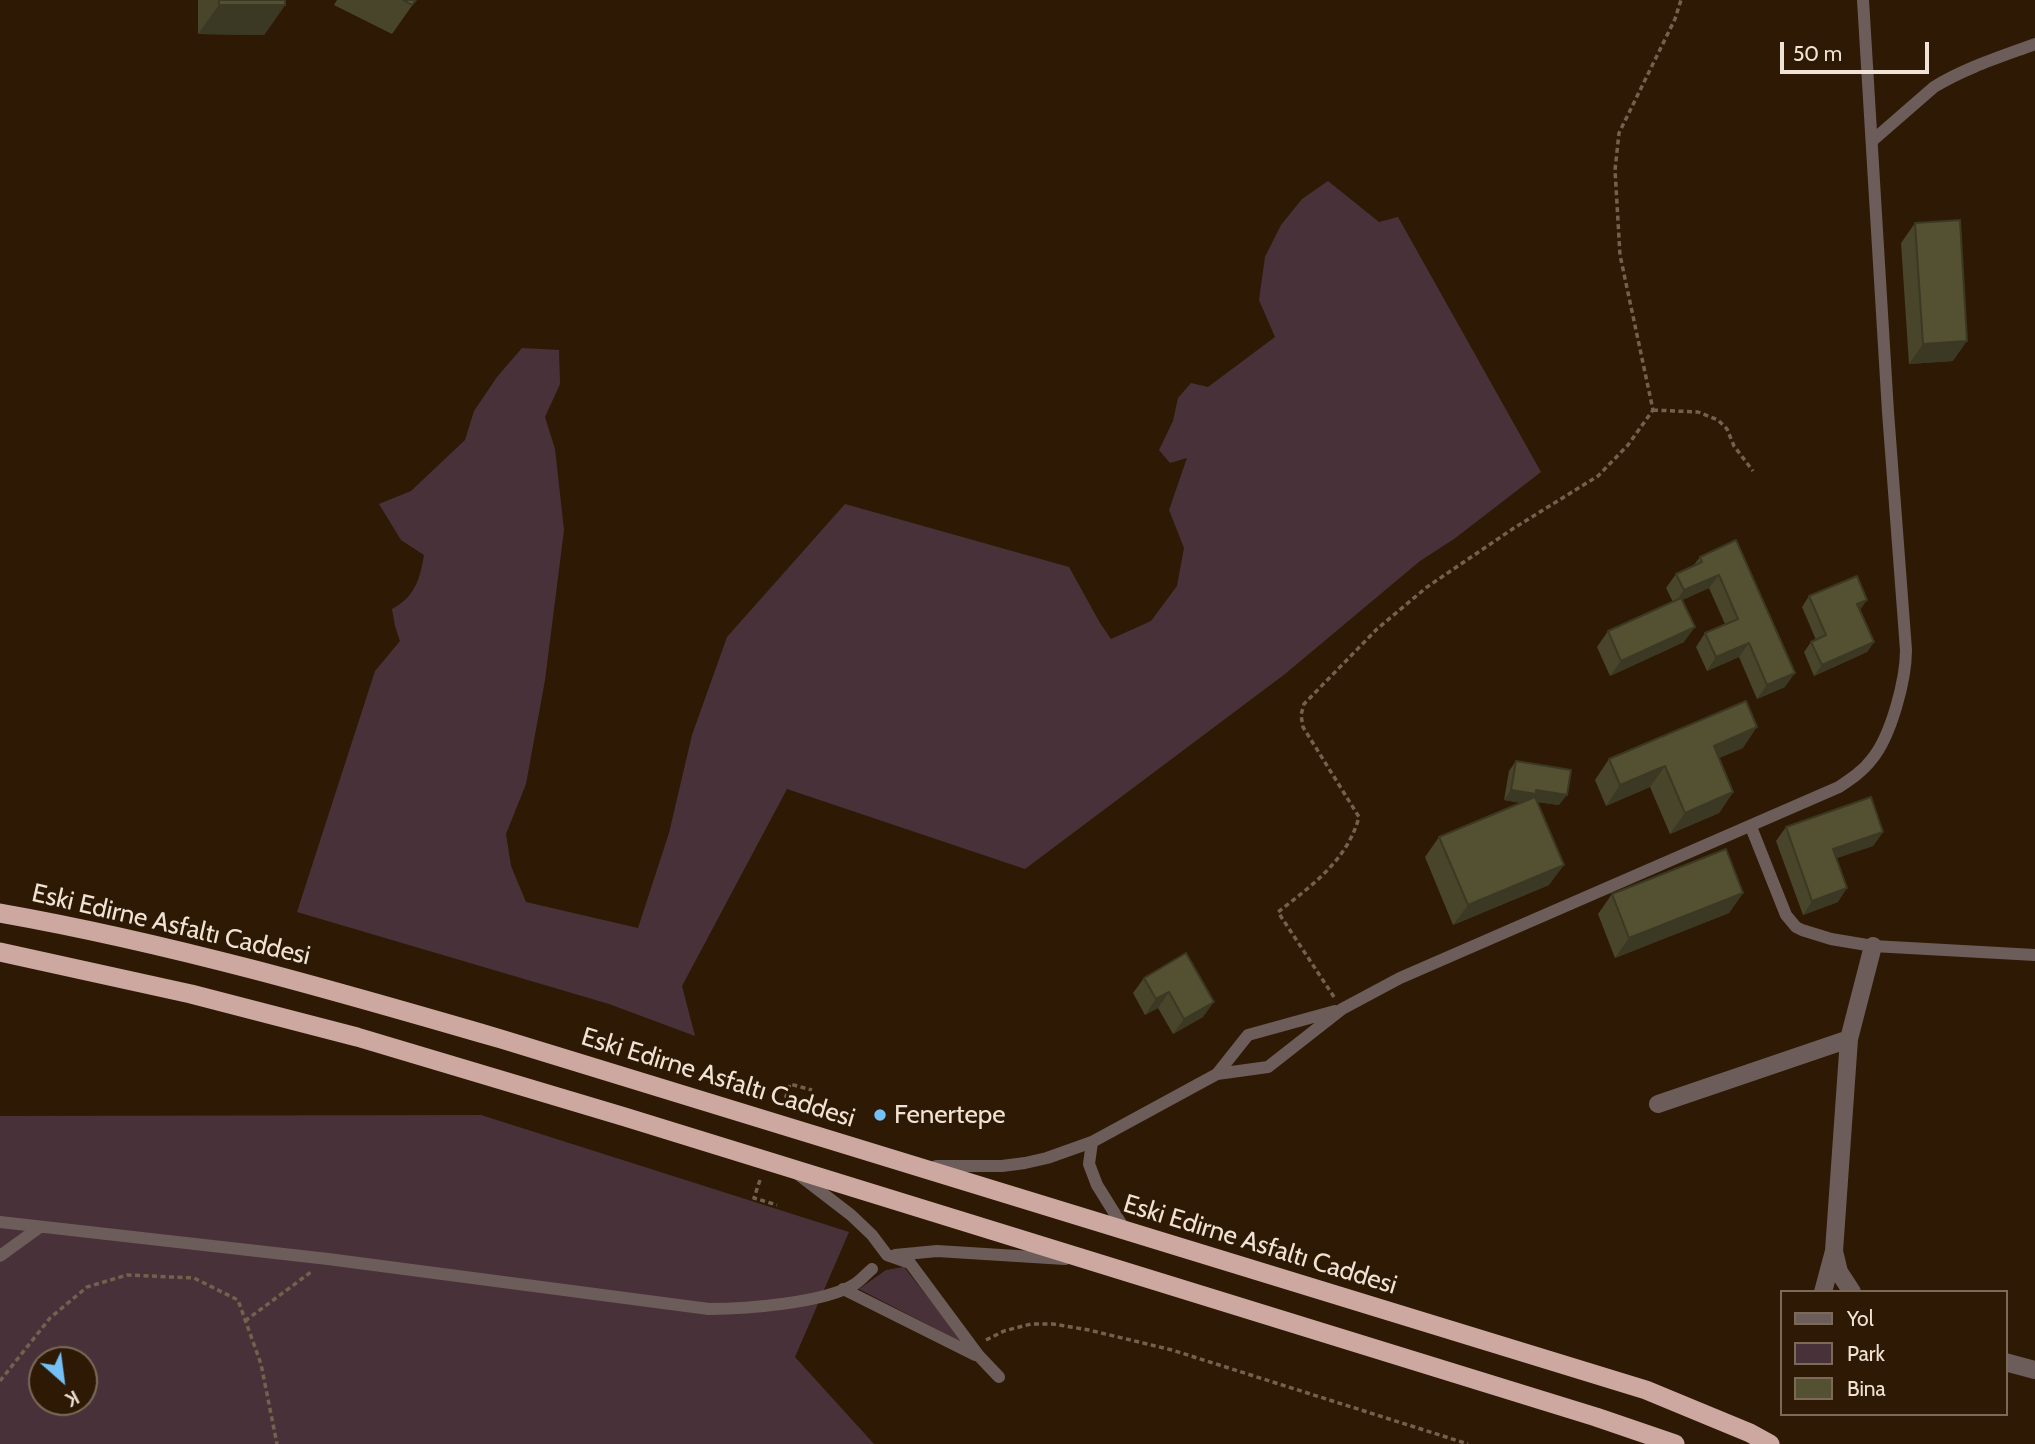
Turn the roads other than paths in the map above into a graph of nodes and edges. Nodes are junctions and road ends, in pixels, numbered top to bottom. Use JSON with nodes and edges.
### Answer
{"nodes":[{"id":1,"x":1863,"y":0,"type":"edge"},
{"id":2,"x":2035,"y":44,"type":"edge"},
{"id":3,"x":1871,"y":141,"type":"junction"},
{"id":4,"x":1751,"y":827,"type":"junction"},
{"id":5,"x":0,"y":913,"type":"edge"},
{"id":6,"x":1873,"y":946,"type":"junction"},
{"id":7,"x":0,"y":953,"type":"edge"},
{"id":8,"x":2035,"y":955,"type":"edge"},
{"id":9,"x":1342,"y":1009,"type":"junction"},
{"id":10,"x":1849,"y":1039,"type":"junction"},
{"id":11,"x":1217,"y":1074,"type":"junction"},
{"id":12,"x":1658,"y":1104,"type":"dead end"},
{"id":13,"x":1092,"y":1142,"type":"junction"},
{"id":14,"x":911,"y":1165,"type":"junction"},
{"id":15,"x":793,"y":1170,"type":"junction"},
{"id":16,"x":0,"y":1222,"type":"edge"},
{"id":17,"x":40,"y":1227,"type":"junction"},
{"id":18,"x":1125,"y":1231,"type":"junction"},
{"id":19,"x":1833,"y":1251,"type":"junction"},
{"id":20,"x":887,"y":1255,"type":"junction"},
{"id":21,"x":0,"y":1256,"type":"edge"},
{"id":22,"x":1089,"y":1261,"type":"junction"},
{"id":23,"x":872,"y":1269,"type":"dead end"},
{"id":24,"x":843,"y":1289,"type":"junction"},
{"id":25,"x":1823,"y":1290,"type":"edge"},
{"id":26,"x":1851,"y":1290,"type":"edge"},
{"id":27,"x":975,"y":1352,"type":"junction"},
{"id":28,"x":2007,"y":1363,"type":"edge"},
{"id":29,"x":2035,"y":1370,"type":"edge"},
{"id":30,"x":999,"y":1377,"type":"dead end"},
{"id":31,"x":1675,"y":1444,"type":"edge"},
{"id":32,"x":1770,"y":1444,"type":"edge"}],
"edges":[{"from":1,"to":3,"type":"lane"},
{"from":2,"to":3,"type":"lane"},
{"from":3,"to":4,"type":"lane"},
{"from":4,"to":6,"type":"lane"},
{"from":4,"to":9,"type":"lane"},
{"from":5,"to":14,"type":"highway","name":"Eski Edirne Asfaltı Caddesi"},
{"from":6,"to":8,"type":"lane"},
{"from":6,"to":10,"type":"street"},
{"from":7,"to":15,"type":"highway"},
{"from":9,"to":11,"type":"lane"},
{"from":9,"to":11,"type":"lane"},
{"from":10,"to":12,"type":"street"},
{"from":10,"to":19,"type":"street"},
{"from":11,"to":13,"type":"lane"},
{"from":13,"to":14,"type":"lane"},
{"from":13,"to":18,"type":"lane"},
{"from":14,"to":18,"type":"highway","name":"Eski Edirne Asfaltı Caddesi"},
{"from":15,"to":20,"type":"lane"},
{"from":15,"to":22,"type":"highway"},
{"from":16,"to":17,"type":"lane"},
{"from":17,"to":21,"type":"lane"},
{"from":17,"to":24,"type":"lane"},
{"from":18,"to":32,"type":"highway","name":"Eski Edirne Asfaltı Caddesi"},
{"from":19,"to":25,"type":"street"},
{"from":19,"to":26,"type":"street"},
{"from":20,"to":22,"type":"lane"},
{"from":20,"to":27,"type":"lane"},
{"from":22,"to":31,"type":"highway"},
{"from":23,"to":24,"type":"lane"},
{"from":24,"to":27,"type":"lane"},
{"from":27,"to":30,"type":"lane"},
{"from":28,"to":29,"type":"street"}]}
